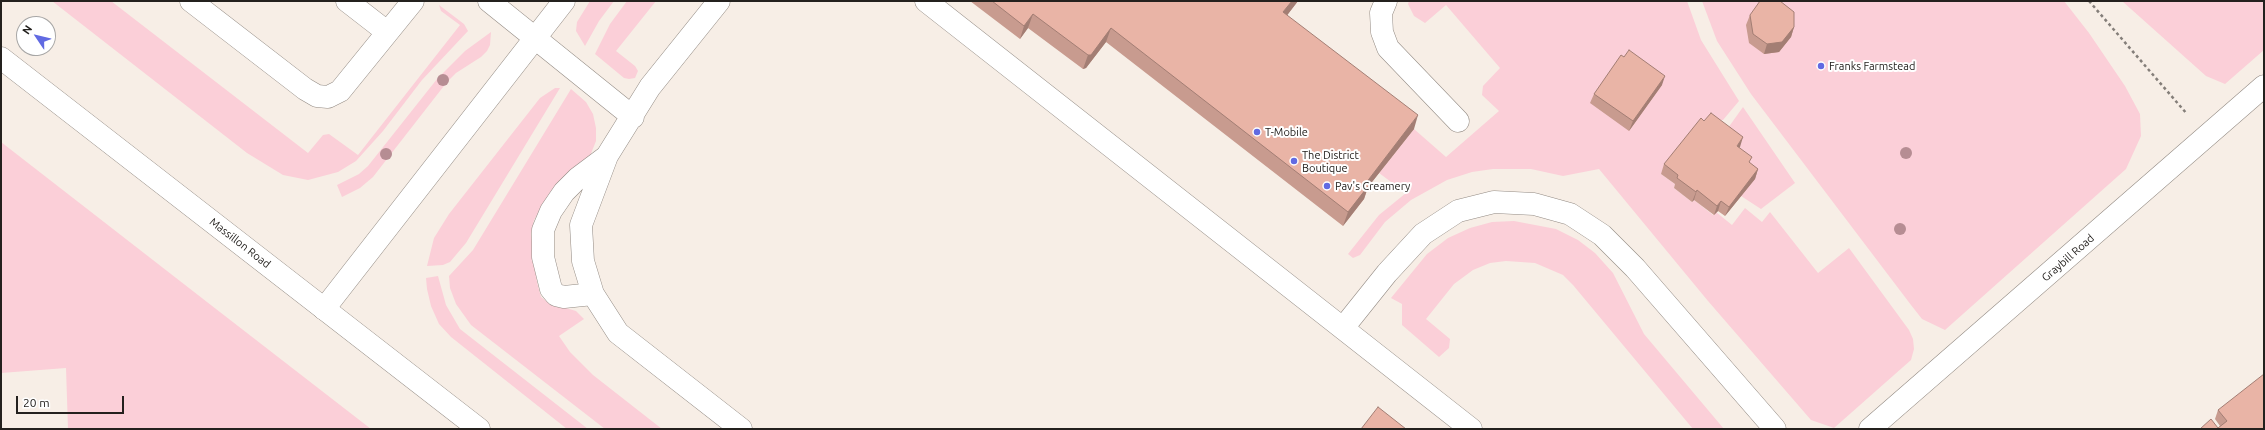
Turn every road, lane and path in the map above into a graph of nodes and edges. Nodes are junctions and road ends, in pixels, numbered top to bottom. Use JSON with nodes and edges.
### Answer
{"nodes":[{"id":1,"x":191,"y":1,"type":"edge"},
{"id":2,"x":347,"y":1,"type":"edge"},
{"id":3,"x":413,"y":1,"type":"edge"},
{"id":4,"x":489,"y":1,"type":"edge"},
{"id":5,"x":564,"y":1,"type":"edge"},
{"id":6,"x":719,"y":1,"type":"edge"},
{"id":7,"x":926,"y":1,"type":"edge"},
{"id":8,"x":1386,"y":1,"type":"edge"},
{"id":9,"x":2089,"y":1,"type":"edge"},
{"id":10,"x":387,"y":32,"type":"junction"},
{"id":11,"x":535,"y":38,"type":"junction"},
{"id":12,"x":1,"y":58,"type":"edge"},
{"id":13,"x":2264,"y":86,"type":"edge"},
{"id":14,"x":633,"y":118,"type":"junction"},
{"id":15,"x":1458,"y":121,"type":"dead end"},
{"id":16,"x":2206,"y":137,"type":"junction"},
{"id":17,"x":607,"y":156,"type":"junction"},
{"id":18,"x":593,"y":294,"type":"junction"},
{"id":19,"x":324,"y":309,"type":"junction"},
{"id":20,"x":1343,"y":328,"type":"junction"},
{"id":21,"x":479,"y":429,"type":"edge"},
{"id":22,"x":741,"y":429,"type":"edge"},
{"id":23,"x":1471,"y":429,"type":"edge"},
{"id":24,"x":1775,"y":429,"type":"edge"},
{"id":25,"x":1870,"y":429,"type":"edge"}],
"edges":[{"from":1,"to":10,"type":"main road"},
{"from":2,"to":10,"type":"main road"},
{"from":3,"to":10,"type":"main road"},
{"from":4,"to":11,"type":"main road"},
{"from":5,"to":11,"type":"main road"},
{"from":6,"to":14,"type":"main road"},
{"from":7,"to":20,"type":"main road"},
{"from":8,"to":15,"type":"main road"},
{"from":9,"to":16,"type":"path"},
{"from":11,"to":14,"type":"main road"},
{"from":11,"to":19,"type":"main road"},
{"from":12,"to":19,"type":"main road","name":"Massillon Road"},
{"from":13,"to":16,"type":"main road","name":"Graybill Road"},
{"from":14,"to":17,"type":"main road"},
{"from":16,"to":25,"type":"main road","name":"Graybill Road"},
{"from":17,"to":18,"type":"main road"},
{"from":17,"to":18,"type":"main road"},
{"from":18,"to":22,"type":"main road"},
{"from":19,"to":21,"type":"main road","name":"Massillon Road"},
{"from":20,"to":23,"type":"main road"},
{"from":20,"to":24,"type":"main road"}]}
